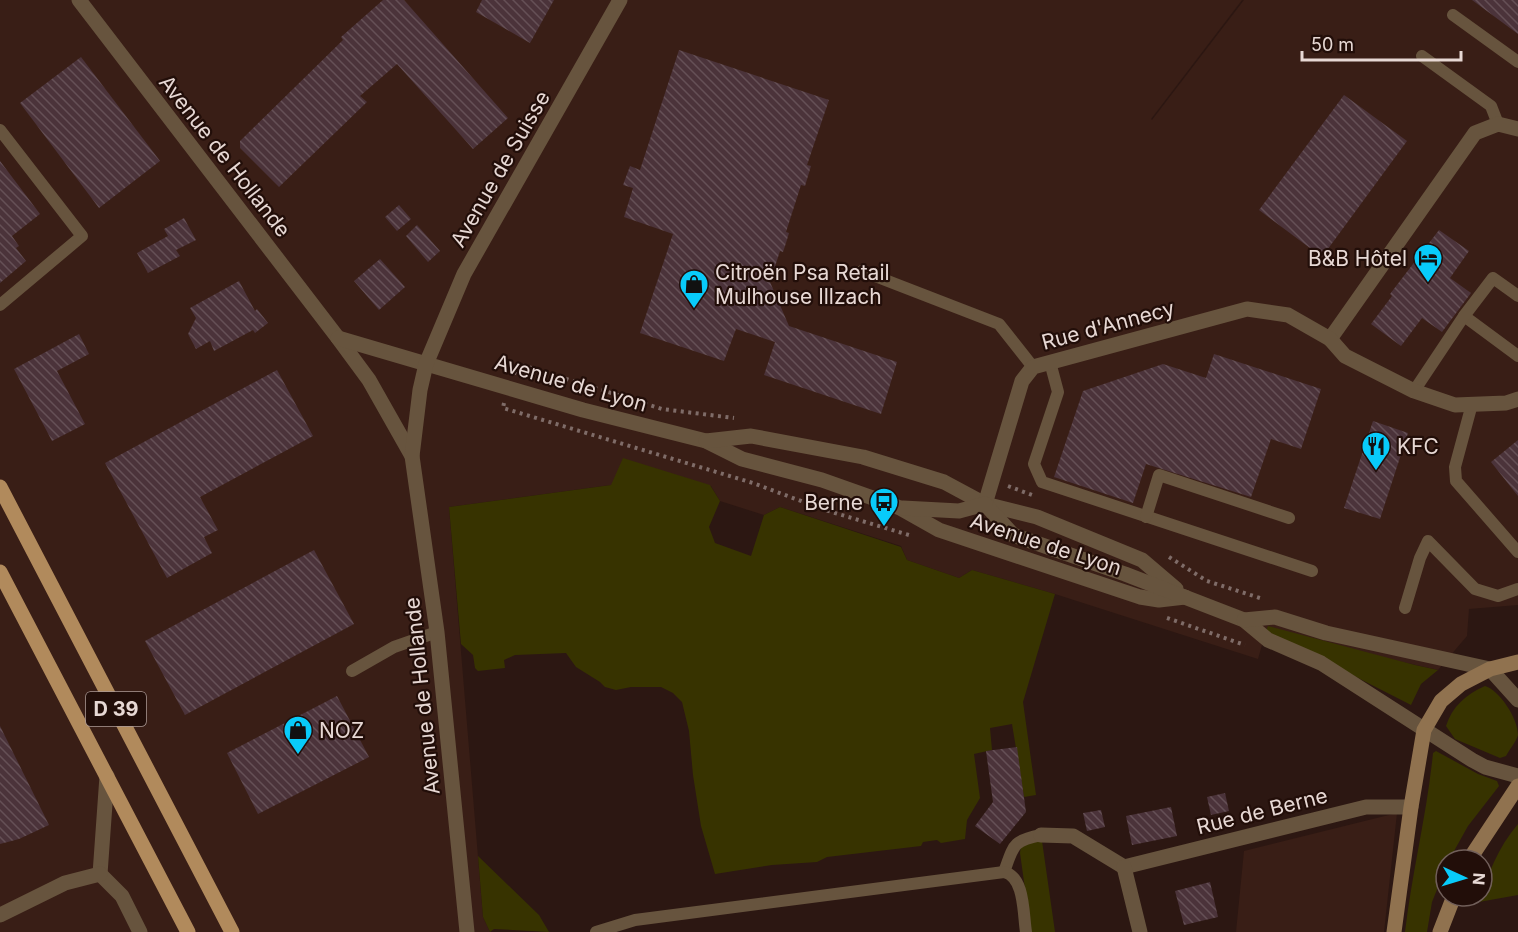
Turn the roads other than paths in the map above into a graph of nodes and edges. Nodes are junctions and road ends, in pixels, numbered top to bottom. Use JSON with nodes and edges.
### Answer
{"nodes":[{"id":1,"x":79,"y":0,"type":"edge"},
{"id":2,"x":620,"y":0,"type":"edge"},
{"id":3,"x":1453,"y":15,"type":"dead end"},
{"id":4,"x":1422,"y":56,"type":"dead end"},
{"id":5,"x":1518,"y":62,"type":"edge"},
{"id":6,"x":1498,"y":124,"type":"junction"},
{"id":7,"x":1518,"y":129,"type":"edge"},
{"id":8,"x":0,"y":130,"type":"edge"},
{"id":9,"x":862,"y":271,"type":"dead end"},
{"id":10,"x":1518,"y":296,"type":"edge"},
{"id":11,"x":0,"y":305,"type":"edge"},
{"id":12,"x":1464,"y":316,"type":"junction"},
{"id":13,"x":338,"y":338,"type":"junction"},
{"id":14,"x":1330,"y":339,"type":"junction"},
{"id":15,"x":1518,"y":356,"type":"edge"},
{"id":16,"x":1050,"y":362,"type":"junction"},
{"id":17,"x":426,"y":364,"type":"junction"},
{"id":18,"x":1033,"y":368,"type":"junction"},
{"id":19,"x":1413,"y":391,"type":"junction"},
{"id":20,"x":1518,"y":399,"type":"edge"},
{"id":21,"x":1472,"y":404,"type":"junction"},
{"id":22,"x":706,"y":441,"type":"junction"},
{"id":23,"x":412,"y":456,"type":"junction"},
{"id":24,"x":0,"y":487,"type":"edge"},
{"id":25,"x":985,"y":504,"type":"junction"},
{"id":26,"x":900,"y":508,"type":"junction"},
{"id":27,"x":1146,"y":517,"type":"junction"},
{"id":28,"x":1289,"y":518,"type":"dead end"},
{"id":29,"x":1518,"y":552,"type":"edge"},
{"id":30,"x":1312,"y":571,"type":"dead end"},
{"id":31,"x":0,"y":572,"type":"edge"},
{"id":32,"x":1518,"y":589,"type":"edge"},
{"id":33,"x":1185,"y":597,"type":"junction"},
{"id":34,"x":1405,"y":608,"type":"dead end"},
{"id":35,"x":1244,"y":620,"type":"junction"},
{"id":36,"x":438,"y":632,"type":"junction"},
{"id":37,"x":1518,"y":662,"type":"edge"},
{"id":38,"x":1490,"y":669,"type":"junction"},
{"id":39,"x":352,"y":671,"type":"dead end"},
{"id":40,"x":1518,"y":700,"type":"edge"},
{"id":41,"x":1424,"y":730,"type":"junction"},
{"id":42,"x":107,"y":776,"type":"junction"},
{"id":43,"x":1518,"y":776,"type":"edge"},
{"id":44,"x":1518,"y":786,"type":"edge"},
{"id":45,"x":1411,"y":807,"type":"junction"},
{"id":46,"x":1041,"y":835,"type":"joint"},
{"id":47,"x":1477,"y":848,"type":"edge"},
{"id":48,"x":1124,"y":867,"type":"junction"},
{"id":49,"x":1004,"y":872,"type":"junction"},
{"id":50,"x":100,"y":874,"type":"junction"},
{"id":51,"x":1449,"y":908,"type":"edge"},
{"id":52,"x":0,"y":915,"type":"edge"},
{"id":53,"x":619,"y":928,"type":"edge"},
{"id":54,"x":141,"y":932,"type":"edge"},
{"id":55,"x":188,"y":932,"type":"edge"},
{"id":56,"x":232,"y":932,"type":"edge"},
{"id":57,"x":467,"y":932,"type":"edge"},
{"id":58,"x":596,"y":932,"type":"edge"},
{"id":59,"x":1026,"y":932,"type":"edge"},
{"id":60,"x":1140,"y":932,"type":"edge"},
{"id":61,"x":1394,"y":932,"type":"edge"},
{"id":62,"x":1440,"y":932,"type":"edge"}],
"edges":[{"from":1,"to":13,"type":"street","name":"Avenue de Hollande"},
{"from":2,"to":17,"type":"street","name":"Avenue de Suisse"},
{"from":3,"to":5,"type":"lane"},
{"from":4,"to":6,"type":"lane"},
{"from":6,"to":7,"type":"street"},
{"from":6,"to":14,"type":"street"},
{"from":8,"to":11,"type":"lane"},
{"from":9,"to":18,"type":"lane"},
{"from":10,"to":12,"type":"lane"},
{"from":12,"to":15,"type":"lane"},
{"from":12,"to":19,"type":"lane"},
{"from":13,"to":17,"type":"street"},
{"from":13,"to":23,"type":"street","name":"Avenue de Hollande"},
{"from":14,"to":16,"type":"street","name":"Rue d'Annecy"},
{"from":14,"to":19,"type":"street","name":"Rue d'Annecy"},
{"from":16,"to":18,"type":"street","name":"Rue d'Annecy"},
{"from":16,"to":27,"type":"lane"},
{"from":17,"to":22,"type":"street","name":"Avenue de Lyon"},
{"from":17,"to":23,"type":"street","name":"Avenue de Hollande"},
{"from":18,"to":25,"type":"street","name":"Rue d'Annecy"},
{"from":19,"to":21,"type":"street","name":"Rue d'Annecy"},
{"from":20,"to":21,"type":"street","name":"Rue d'Annecy"},
{"from":21,"to":29,"type":"lane"},
{"from":22,"to":25,"type":"street","name":"Avenue de Lyon"},
{"from":22,"to":26,"type":"street","name":"Avenue de Lyon"},
{"from":23,"to":36,"type":"street","name":"Avenue de Hollande"},
{"from":24,"to":56,"type":"main road","number":"D 39"},
{"from":25,"to":26,"type":"street","name":"Avenue de Lyon"},
{"from":25,"to":33,"type":"street","name":"Avenue de Lyon"},
{"from":25,"to":33,"type":"street","name":"Avenue de Lyon"},
{"from":26,"to":33,"type":"street","name":"Avenue de Lyon"},
{"from":27,"to":28,"type":"lane"},
{"from":27,"to":30,"type":"lane"},
{"from":31,"to":42,"type":"main road","number":"D 39"},
{"from":32,"to":34,"type":"lane"},
{"from":33,"to":35,"type":"street","name":"Avenue de Lyon"},
{"from":35,"to":38,"type":"street","name":"Avenue de Lyon"},
{"from":35,"to":41,"type":"street","name":"Avenue de Lyon"},
{"from":36,"to":39,"type":"lane"},
{"from":36,"to":57,"type":"street","name":"Avenue de Hollande"},
{"from":37,"to":38,"type":"main road"},
{"from":38,"to":40,"type":"street"},
{"from":38,"to":41,"type":"main road"},
{"from":41,"to":43,"type":"street","name":"Avenue de Lyon"},
{"from":41,"to":45,"type":"main road"},
{"from":42,"to":50,"type":"street"},
{"from":42,"to":55,"type":"main road","number":"D 39"},
{"from":44,"to":47,"type":"main road"},
{"from":45,"to":48,"type":"street","name":"Rue de Berne"},
{"from":45,"to":61,"type":"main road"},
{"from":46,"to":48,"type":"street"},
{"from":46,"to":49,"type":"lane"},
{"from":48,"to":60,"type":"street"},
{"from":49,"to":53,"type":"lane"},
{"from":49,"to":59,"type":"lane"},
{"from":50,"to":52,"type":"street"},
{"from":50,"to":54,"type":"street"},
{"from":51,"to":62,"type":"main road"},
{"from":53,"to":58,"type":"lane"}]}
